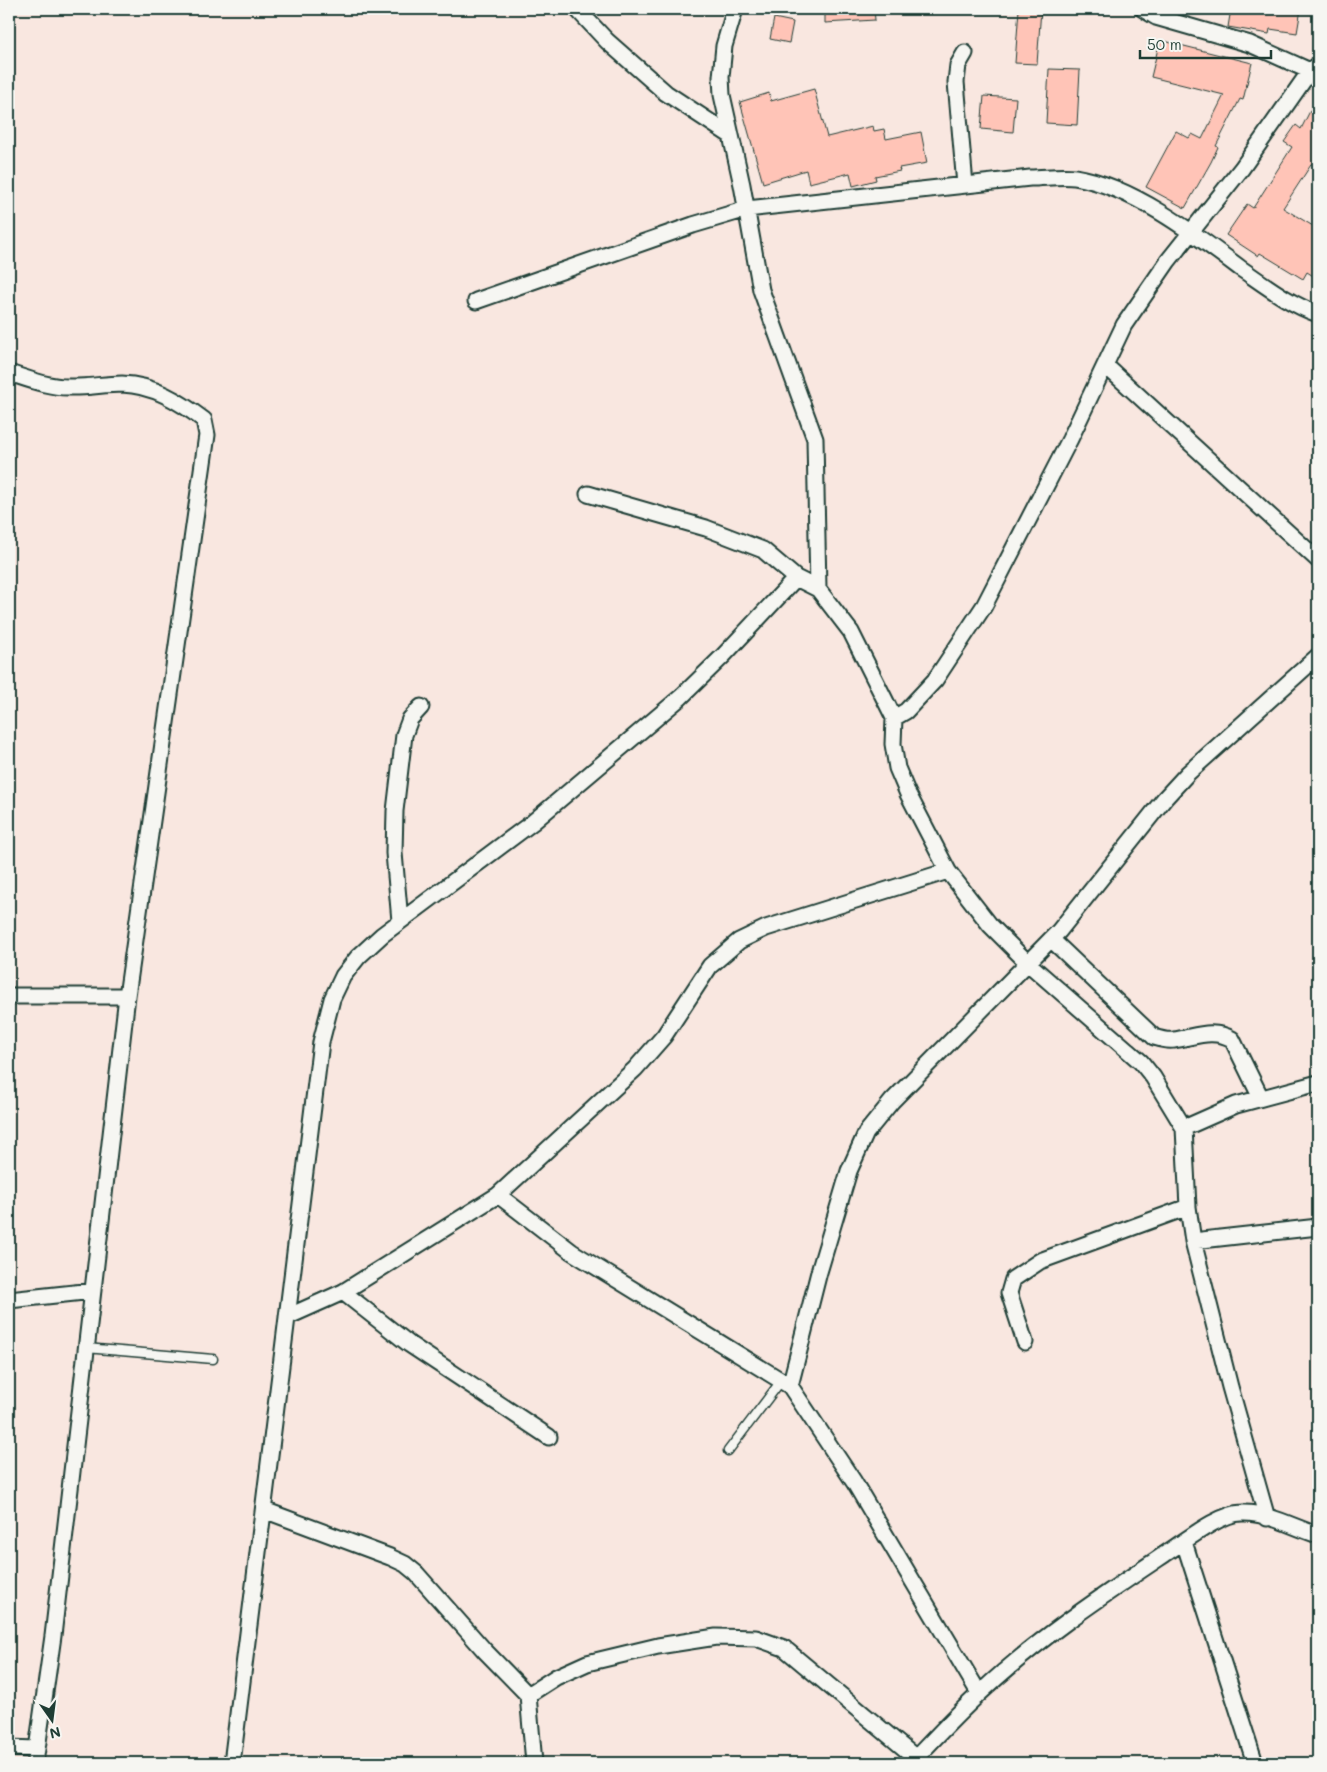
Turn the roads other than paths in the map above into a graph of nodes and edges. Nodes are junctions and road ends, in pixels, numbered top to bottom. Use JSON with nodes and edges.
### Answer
{"nodes":[{"id":1,"x":577,"y":9,"type":"edge"},
{"id":2,"x":735,"y":9,"type":"edge"},
{"id":3,"x":1142,"y":9,"type":"edge"},
{"id":4,"x":964,"y":53,"type":"dead end"},
{"id":5,"x":1314,"y":68,"type":"edge"},
{"id":6,"x":730,"y":135,"type":"junction"},
{"id":7,"x":965,"y":185,"type":"junction"},
{"id":8,"x":747,"y":209,"type":"junction"},
{"id":9,"x":1192,"y":232,"type":"junction"},
{"id":10,"x":476,"y":301,"type":"dead end"},
{"id":11,"x":1318,"y":314,"type":"edge"},
{"id":12,"x":1105,"y":365,"type":"junction"},
{"id":13,"x":9,"y":373,"type":"edge"},
{"id":14,"x":588,"y":494,"type":"dead end"},
{"id":15,"x":1318,"y":560,"type":"edge"},
{"id":16,"x":796,"y":578,"type":"junction"},
{"id":17,"x":818,"y":589,"type":"junction"},
{"id":18,"x":1318,"y":656,"type":"edge"},
{"id":19,"x":421,"y":707,"type":"dead end"},
{"id":20,"x":894,"y":718,"type":"junction"},
{"id":21,"x":948,"y":870,"type":"junction"},
{"id":22,"x":400,"y":922,"type":"junction"},
{"id":23,"x":1051,"y":939,"type":"junction"},
{"id":24,"x":1029,"y":964,"type":"junction"},
{"id":25,"x":9,"y":996,"type":"edge"},
{"id":26,"x":127,"y":996,"type":"junction"},
{"id":27,"x":1318,"y":1083,"type":"edge"},
{"id":28,"x":1261,"y":1098,"type":"junction"},
{"id":29,"x":1184,"y":1128,"type":"junction"},
{"id":30,"x":498,"y":1195,"type":"junction"},
{"id":31,"x":1188,"y":1207,"type":"junction"},
{"id":32,"x":1318,"y":1226,"type":"edge"},
{"id":33,"x":1193,"y":1241,"type":"junction"},
{"id":34,"x":93,"y":1291,"type":"junction"},
{"id":35,"x":343,"y":1292,"type":"junction"},
{"id":36,"x":9,"y":1300,"type":"edge"},
{"id":37,"x":287,"y":1317,"type":"junction"},
{"id":38,"x":1025,"y":1342,"type":"dead end"},
{"id":39,"x":86,"y":1348,"type":"junction"},
{"id":40,"x":213,"y":1359,"type":"dead end"},
{"id":41,"x":785,"y":1384,"type":"junction"},
{"id":42,"x":549,"y":1437,"type":"dead end"},
{"id":43,"x":728,"y":1451,"type":"dead end"},
{"id":44,"x":264,"y":1510,"type":"junction"},
{"id":45,"x":1267,"y":1518,"type":"junction"},
{"id":46,"x":1318,"y":1535,"type":"edge"},
{"id":47,"x":1184,"y":1542,"type":"junction"},
{"id":48,"x":979,"y":1693,"type":"junction"},
{"id":49,"x":528,"y":1694,"type":"junction"},
{"id":50,"x":9,"y":1748,"type":"edge"},
{"id":51,"x":35,"y":1756,"type":"edge"},
{"id":52,"x":913,"y":1761,"type":"edge"},
{"id":53,"x":232,"y":1763,"type":"edge"},
{"id":54,"x":534,"y":1763,"type":"edge"},
{"id":55,"x":1255,"y":1763,"type":"edge"}],
"edges":[{"from":1,"to":6,"type":"street"},
{"from":2,"to":6,"type":"street"},
{"from":3,"to":5,"type":"street"},
{"from":4,"to":7,"type":"street"},
{"from":5,"to":9,"type":"street"},
{"from":6,"to":8,"type":"street"},
{"from":7,"to":8,"type":"street"},
{"from":7,"to":9,"type":"street"},
{"from":8,"to":10,"type":"street"},
{"from":8,"to":17,"type":"street"},
{"from":9,"to":11,"type":"street"},
{"from":9,"to":12,"type":"street"},
{"from":12,"to":15,"type":"street"},
{"from":12,"to":20,"type":"street"},
{"from":13,"to":26,"type":"street"},
{"from":14,"to":16,"type":"street"},
{"from":16,"to":17,"type":"street"},
{"from":16,"to":22,"type":"street"},
{"from":17,"to":20,"type":"street"},
{"from":18,"to":23,"type":"street"},
{"from":19,"to":22,"type":"street"},
{"from":20,"to":21,"type":"street"},
{"from":21,"to":24,"type":"street"},
{"from":21,"to":30,"type":"street"},
{"from":22,"to":37,"type":"street"},
{"from":23,"to":24,"type":"street"},
{"from":23,"to":28,"type":"street"},
{"from":24,"to":29,"type":"street"},
{"from":24,"to":41,"type":"street"},
{"from":25,"to":26,"type":"street"},
{"from":26,"to":34,"type":"street"},
{"from":27,"to":28,"type":"street"},
{"from":28,"to":29,"type":"street"},
{"from":29,"to":31,"type":"street"},
{"from":30,"to":35,"type":"street"},
{"from":30,"to":41,"type":"street"},
{"from":31,"to":33,"type":"street"},
{"from":31,"to":38,"type":"street"},
{"from":32,"to":33,"type":"street"},
{"from":33,"to":45,"type":"street"},
{"from":34,"to":36,"type":"street"},
{"from":34,"to":39,"type":"street"},
{"from":35,"to":37,"type":"street"},
{"from":35,"to":42,"type":"street"},
{"from":37,"to":44,"type":"street"},
{"from":39,"to":40,"type":"lane"},
{"from":39,"to":51,"type":"street"},
{"from":41,"to":43,"type":"lane"},
{"from":41,"to":48,"type":"street"},
{"from":44,"to":49,"type":"street"},
{"from":44,"to":53,"type":"street"},
{"from":45,"to":46,"type":"street"},
{"from":45,"to":47,"type":"street"},
{"from":47,"to":48,"type":"street"},
{"from":47,"to":55,"type":"street"},
{"from":48,"to":52,"type":"street"},
{"from":49,"to":52,"type":"street"},
{"from":49,"to":54,"type":"street"},
{"from":50,"to":51,"type":"street"}]}
